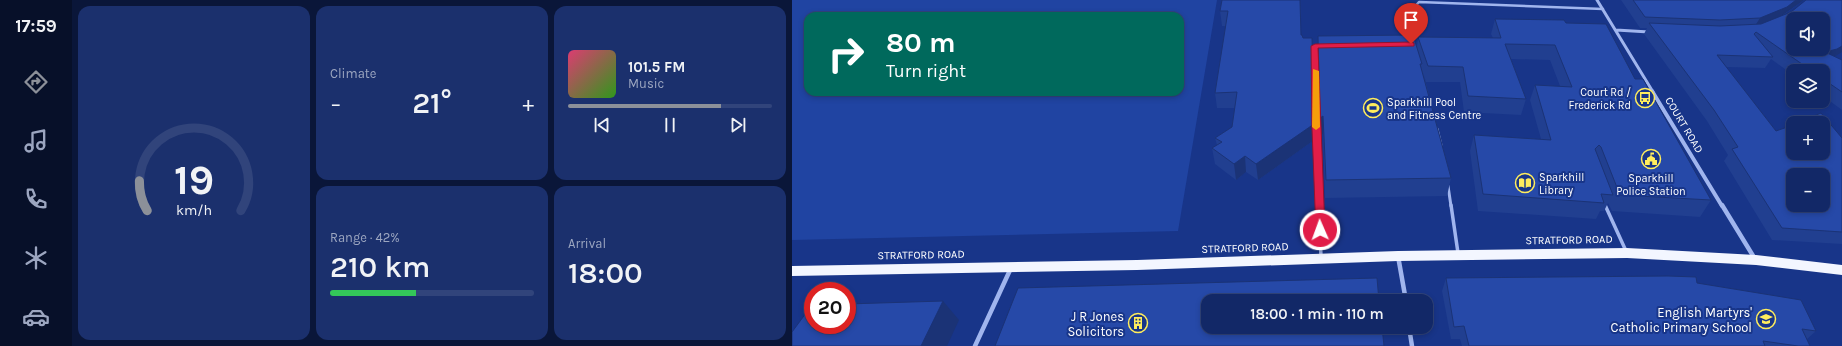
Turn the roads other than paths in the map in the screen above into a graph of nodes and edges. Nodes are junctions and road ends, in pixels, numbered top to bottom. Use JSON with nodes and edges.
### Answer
{"nodes":[{"id":1,"x":1597,"y":0,"type":"edge"},
{"id":2,"x":1603,"y":9,"type":"junction"},
{"id":3,"x":1616,"y":30,"type":"junction"},
{"id":4,"x":1654,"y":32,"type":"edge"},
{"id":5,"x":1411,"y":44,"type":"edge"},
{"id":6,"x":1330,"y":46,"type":"edge"},
{"id":7,"x":1436,"y":125,"type":"edge"},
{"id":8,"x":1442,"y":147,"type":"edge"},
{"id":9,"x":1447,"y":178,"type":"edge"},
{"id":10,"x":1604,"y":203,"type":"edge"},
{"id":11,"x":1627,"y":253,"type":"junction"},
{"id":12,"x":1398,"y":256,"type":"junction"},
{"id":13,"x":1458,"y":256,"type":"junction"},
{"id":14,"x":1321,"y":259,"type":"junction"},
{"id":15,"x":1756,"y":260,"type":"junction"},
{"id":16,"x":1011,"y":268,"type":"junction"},
{"id":17,"x":1842,"y":270,"type":"edge"},
{"id":18,"x":792,"y":271,"type":"edge"},
{"id":19,"x":1405,"y":294,"type":"edge"},
{"id":20,"x":1410,"y":334,"type":"edge"},
{"id":21,"x":975,"y":346,"type":"edge"},
{"id":22,"x":1412,"y":346,"type":"edge"}],
"edges":[{"from":1,"to":2,"type":"street","name":"COURT ROAD"},
{"from":2,"to":3,"type":"street","name":"COURT ROAD"},
{"from":2,"to":5,"type":"lane"},
{"from":3,"to":4,"type":"street"},
{"from":3,"to":15,"type":"street","name":"COURT ROAD"},
{"from":6,"to":14,"type":"lane"},
{"from":7,"to":8,"type":"lane"},
{"from":9,"to":13,"type":"lane"},
{"from":10,"to":11,"type":"lane"},
{"from":11,"to":13,"type":"highway","name":"STRATFORD ROAD"},
{"from":11,"to":15,"type":"highway","name":"STRATFORD ROAD"},
{"from":12,"to":13,"type":"highway","name":"STRATFORD ROAD"},
{"from":12,"to":14,"type":"highway","name":"STRATFORD ROAD"},
{"from":12,"to":19,"type":"street"},
{"from":14,"to":16,"type":"highway","name":"STRATFORD ROAD"},
{"from":15,"to":17,"type":"highway","name":"STRATFORD ROAD"},
{"from":16,"to":18,"type":"highway","name":"STRATFORD ROAD"},
{"from":16,"to":21,"type":"street"},
{"from":20,"to":22,"type":"street"}]}
